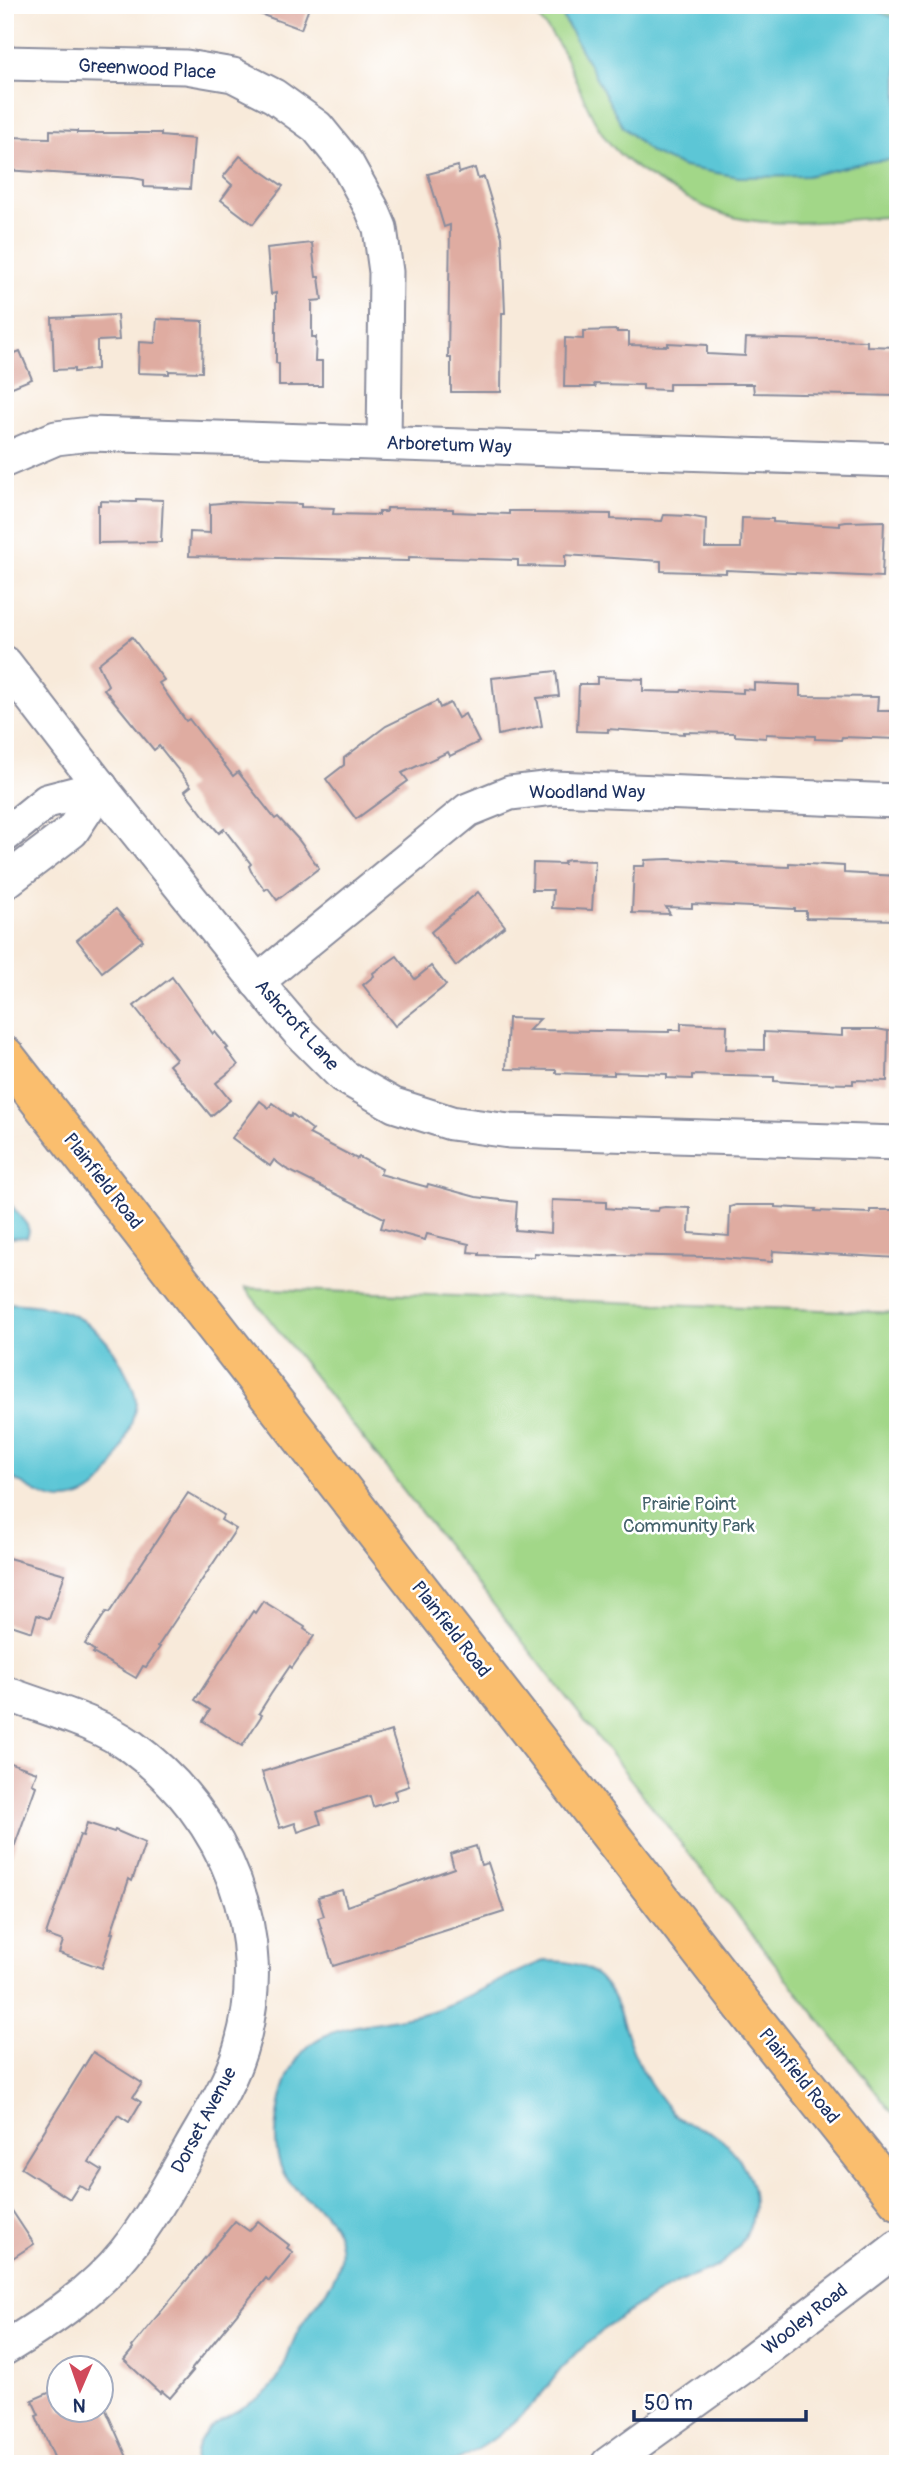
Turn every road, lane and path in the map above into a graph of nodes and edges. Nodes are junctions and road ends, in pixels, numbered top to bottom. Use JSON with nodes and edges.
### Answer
{"nodes":[{"id":1,"x":5,"y":63,"type":"edge"},
{"id":2,"x":384,"y":443,"type":"junction"},
{"id":3,"x":5,"y":460,"type":"edge"},
{"id":4,"x":898,"y":460,"type":"edge"},
{"id":5,"x":5,"y":663,"type":"edge"},
{"id":6,"x":101,"y":787,"type":"junction"},
{"id":7,"x":898,"y":801,"type":"edge"},
{"id":8,"x":5,"y":835,"type":"edge"},
{"id":9,"x":5,"y":882,"type":"edge"},
{"id":10,"x":257,"y":982,"type":"junction"},
{"id":11,"x":5,"y":1056,"type":"edge"},
{"id":12,"x":898,"y":1143,"type":"edge"},
{"id":13,"x":5,"y":1693,"type":"edge"},
{"id":14,"x":898,"y":2200,"type":"edge"},
{"id":15,"x":898,"y":2247,"type":"edge"},
{"id":16,"x":5,"y":2347,"type":"edge"},
{"id":17,"x":608,"y":2464,"type":"edge"}],
"edges":[{"from":1,"to":2,"type":"street","name":"Greenwood Place"},
{"from":2,"to":3,"type":"street","name":"Arboretum Way"},
{"from":2,"to":4,"type":"street","name":"Arboretum Way"},
{"from":5,"to":6,"type":"street","name":"Ashcroft Lane"},
{"from":6,"to":8,"type":"street"},
{"from":6,"to":9,"type":"street"},
{"from":6,"to":10,"type":"street","name":"Ashcroft Lane"},
{"from":7,"to":10,"type":"street","name":"Woodland Way"},
{"from":10,"to":12,"type":"street","name":"Ashcroft Lane"},
{"from":11,"to":14,"type":"main road","name":"Plainfield Road"},
{"from":13,"to":16,"type":"street","name":"Dorset Avenue"},
{"from":15,"to":17,"type":"street","name":"Wooley Road"}]}
